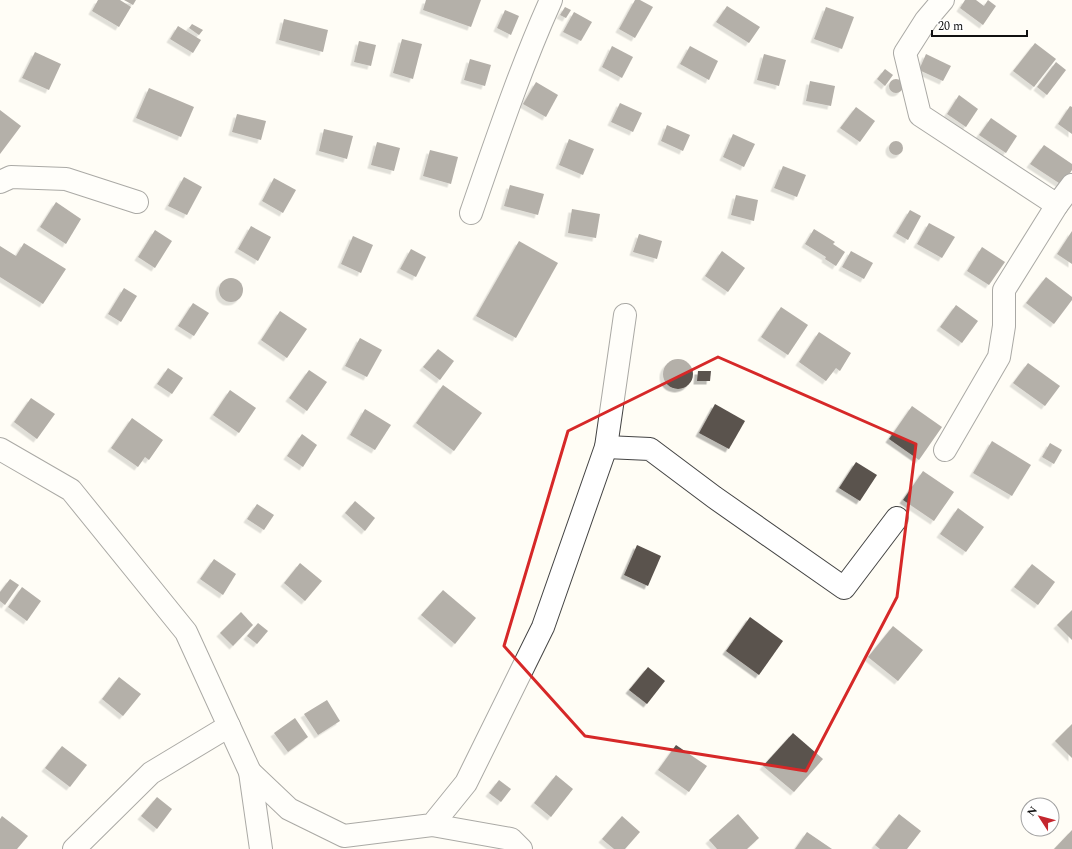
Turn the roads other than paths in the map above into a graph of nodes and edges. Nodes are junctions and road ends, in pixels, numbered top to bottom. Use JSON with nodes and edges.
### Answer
{"nodes":[{"id":1,"x":551,"y":0,"type":"edge"},
{"id":2,"x":943,"y":0,"type":"edge"},
{"id":3,"x":0,"y":182,"type":"edge"},
{"id":4,"x":1072,"y":185,"type":"edge"},
{"id":5,"x":138,"y":202,"type":"dead end"},
{"id":6,"x":1057,"y":206,"type":"junction"},
{"id":7,"x":471,"y":213,"type":"dead end"},
{"id":8,"x":625,"y":315,"type":"dead end"},
{"id":9,"x":606,"y":447,"type":"junction"},
{"id":10,"x":0,"y":449,"type":"edge"},
{"id":11,"x":945,"y":450,"type":"dead end"},
{"id":12,"x":897,"y":518,"type":"dead end"},
{"id":13,"x":229,"y":726,"type":"junction"},
{"id":14,"x":250,"y":772,"type":"junction"},
{"id":15,"x":432,"y":825,"type":"junction"},
{"id":16,"x":74,"y":849,"type":"edge"},
{"id":17,"x":261,"y":849,"type":"edge"},
{"id":18,"x":521,"y":849,"type":"edge"}],
"edges":[{"from":1,"to":7,"type":"street"},
{"from":2,"to":6,"type":"street"},
{"from":3,"to":5,"type":"street"},
{"from":4,"to":6,"type":"street"},
{"from":6,"to":11,"type":"street"},
{"from":8,"to":9,"type":"street"},
{"from":9,"to":12,"type":"street"},
{"from":9,"to":15,"type":"street"},
{"from":10,"to":13,"type":"street"},
{"from":13,"to":14,"type":"street"},
{"from":13,"to":16,"type":"street"},
{"from":14,"to":15,"type":"street"},
{"from":14,"to":17,"type":"street"},
{"from":15,"to":18,"type":"street"}]}
